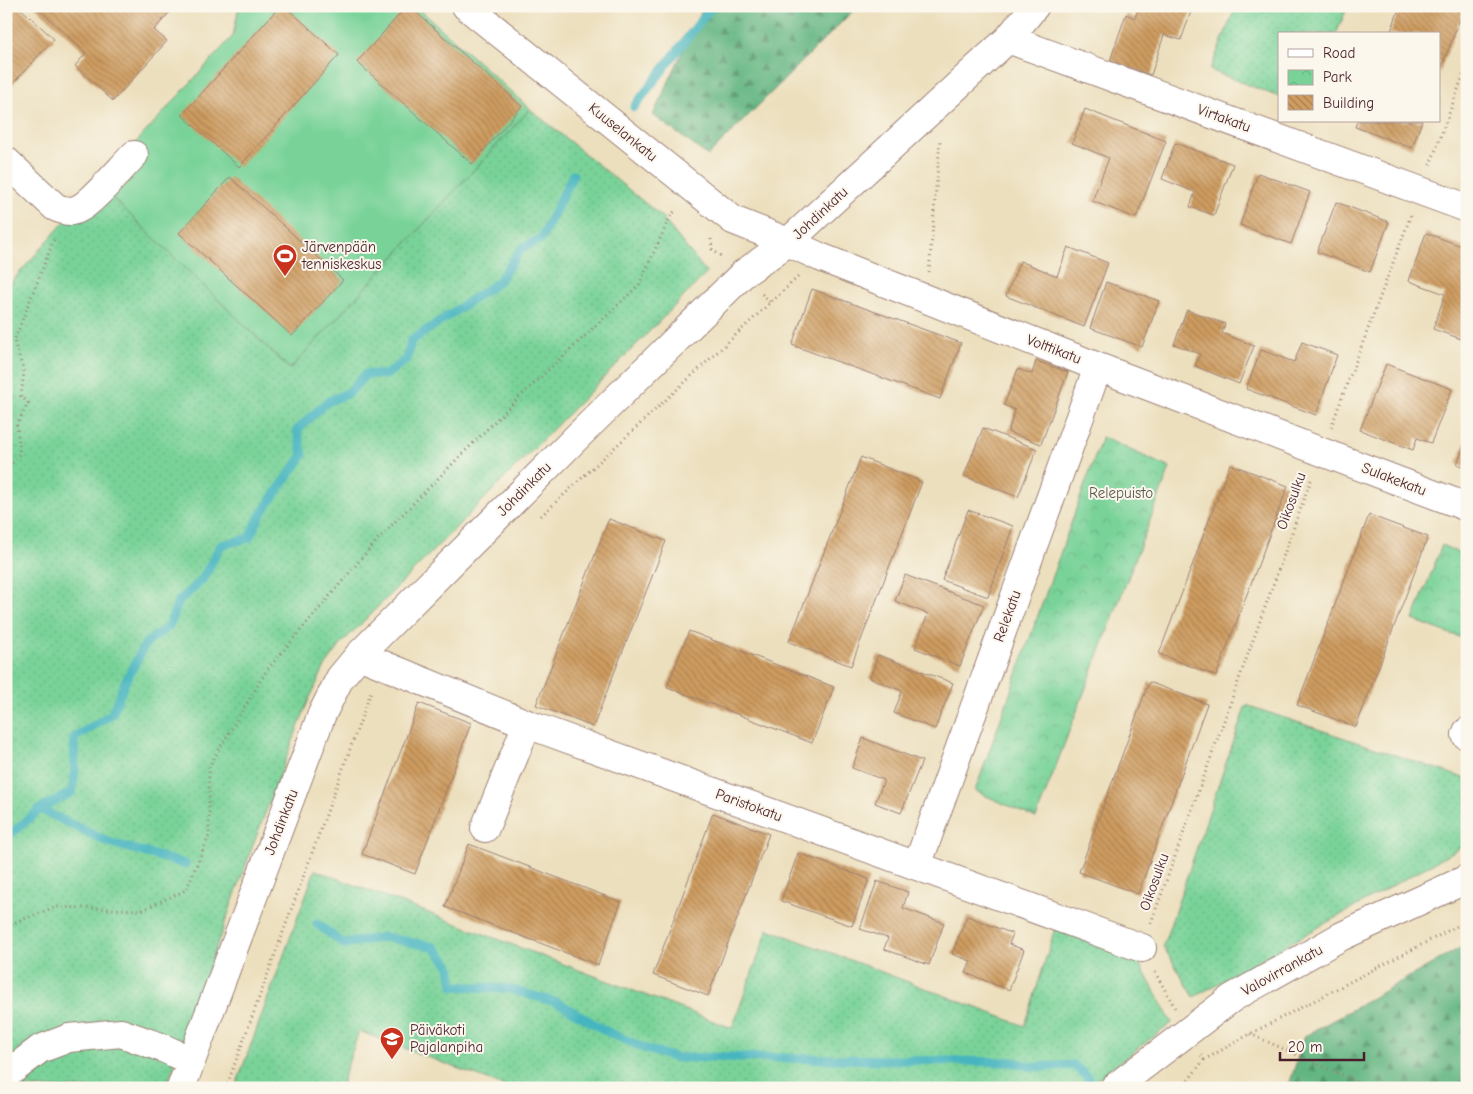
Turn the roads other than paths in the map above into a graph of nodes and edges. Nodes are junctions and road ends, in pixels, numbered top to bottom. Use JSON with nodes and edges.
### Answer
{"nodes":[{"id":1,"x":466,"y":6,"type":"edge"},
{"id":2,"x":1035,"y":6,"type":"edge"},
{"id":3,"x":1008,"y":39,"type":"junction"},
{"id":4,"x":134,"y":155,"type":"dead end"},
{"id":5,"x":6,"y":161,"type":"edge"},
{"id":6,"x":1467,"y":208,"type":"edge"},
{"id":7,"x":788,"y":242,"type":"junction"},
{"id":8,"x":1098,"y":367,"type":"junction"},
{"id":9,"x":1321,"y":452,"type":"joint"},
{"id":10,"x":1467,"y":507,"type":"edge"},
{"id":11,"x":370,"y":659,"type":"junction"},
{"id":12,"x":527,"y":724,"type":"junction"},
{"id":13,"x":486,"y":828,"type":"dead end"},
{"id":14,"x":917,"y":866,"type":"junction"},
{"id":15,"x":1467,"y":879,"type":"edge"},
{"id":16,"x":1142,"y":948,"type":"road end"},
{"id":17,"x":191,"y":1061,"type":"junction"},
{"id":18,"x":6,"y":1075,"type":"edge"},
{"id":19,"x":181,"y":1088,"type":"edge"},
{"id":20,"x":1114,"y":1088,"type":"edge"}],
"edges":[{"from":1,"to":7,"type":"street","name":"Kuuselankatu"},
{"from":2,"to":3,"type":"street","name":"Johdinkatu"},
{"from":3,"to":6,"type":"street","name":"Virtakatu"},
{"from":3,"to":7,"type":"street","name":"Johdinkatu"},
{"from":4,"to":5,"type":"street"},
{"from":7,"to":8,"type":"street","name":"Volttikatu"},
{"from":7,"to":11,"type":"street","name":"Johdinkatu"},
{"from":8,"to":9,"type":"street","name":"Volttikatu"},
{"from":8,"to":14,"type":"street","name":"Relekatu"},
{"from":9,"to":10,"type":"street","name":"Sulakekatu"},
{"from":11,"to":12,"type":"street","name":"Paristokatu"},
{"from":11,"to":17,"type":"street","name":"Johdinkatu"},
{"from":12,"to":13,"type":"street"},
{"from":12,"to":14,"type":"street","name":"Paristokatu"},
{"from":14,"to":16,"type":"street","name":"Paristokatu"},
{"from":15,"to":20,"type":"street","name":"Valovirrankatu"},
{"from":17,"to":18,"type":"street"},
{"from":17,"to":19,"type":"street","name":"Johdinkatu"}]}
